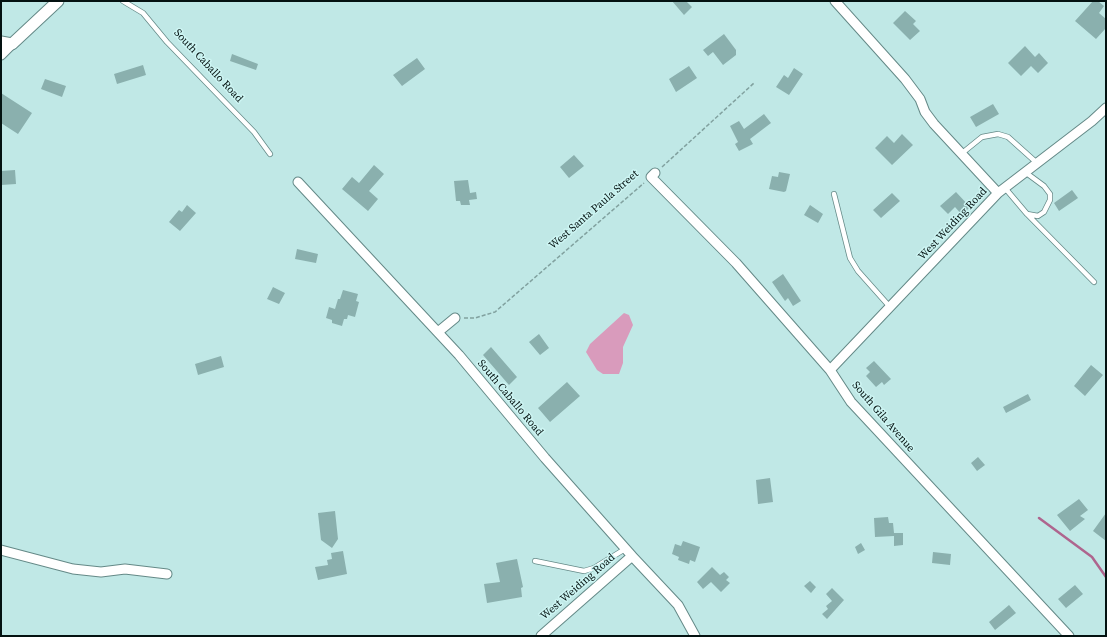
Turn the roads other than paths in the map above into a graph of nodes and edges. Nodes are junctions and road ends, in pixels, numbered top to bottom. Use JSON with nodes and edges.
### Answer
{"nodes":[{"id":1,"x":58,"y":1,"type":"edge"},
{"id":2,"x":123,"y":1,"type":"edge"},
{"id":3,"x":835,"y":1,"type":"edge"},
{"id":4,"x":1,"y":42,"type":"edge"},
{"id":5,"x":12,"y":44,"type":"junction"},
{"id":6,"x":1,"y":55,"type":"edge"},
{"id":7,"x":1106,"y":108,"type":"edge"},
{"id":8,"x":270,"y":154,"type":"dead end"},
{"id":9,"x":961,"y":154,"type":"junction"},
{"id":10,"x":1037,"y":163,"type":"junction"},
{"id":11,"x":1025,"y":172,"type":"junction"},
{"id":12,"x":653,"y":175,"type":"road end"},
{"id":13,"x":298,"y":182,"type":"dead end"},
{"id":14,"x":1002,"y":191,"type":"junction"},
{"id":15,"x":834,"y":194,"type":"dead end"},
{"id":16,"x":1027,"y":214,"type":"junction"},
{"id":17,"x":1094,"y":282,"type":"dead end"},
{"id":18,"x":890,"y":308,"type":"junction"},
{"id":19,"x":455,"y":318,"type":"road end"},
{"id":20,"x":438,"y":332,"type":"junction"},
{"id":21,"x":830,"y":370,"type":"junction"},
{"id":22,"x":626,"y":549,"type":"junction"},
{"id":23,"x":1,"y":550,"type":"edge"},
{"id":24,"x":632,"y":556,"type":"junction"},
{"id":25,"x":535,"y":562,"type":"dead end"},
{"id":26,"x":167,"y":574,"type":"dead end"},
{"id":27,"x":541,"y":636,"type":"edge"},
{"id":28,"x":695,"y":636,"type":"edge"},
{"id":29,"x":1069,"y":636,"type":"edge"}],
"edges":[{"from":1,"to":5,"type":"street"},
{"from":2,"to":8,"type":"lane","name":"South Caballo Road"},
{"from":3,"to":9,"type":"street"},
{"from":4,"to":5,"type":"street"},
{"from":5,"to":6,"type":"street"},
{"from":7,"to":10,"type":"street","name":"West Weiding Road"},
{"from":9,"to":10,"type":"lane"},
{"from":9,"to":14,"type":"street"},
{"from":10,"to":11,"type":"street","name":"West Weiding Road"},
{"from":11,"to":14,"type":"street","name":"West Weiding Road"},
{"from":11,"to":16,"type":"lane"},
{"from":12,"to":21,"type":"street","name":"South Gila Avenue"},
{"from":13,"to":20,"type":"street","name":"South Caballo Road"},
{"from":14,"to":16,"type":"lane"},
{"from":14,"to":18,"type":"street","name":"West Weiding Road"},
{"from":15,"to":18,"type":"lane"},
{"from":16,"to":17,"type":"lane"},
{"from":18,"to":21,"type":"street","name":"West Weiding Road"},
{"from":19,"to":20,"type":"street"},
{"from":20,"to":22,"type":"street","name":"South Caballo Road"},
{"from":21,"to":29,"type":"street","name":"South Gila Avenue"},
{"from":22,"to":24,"type":"street","name":"South Caballo Road"},
{"from":22,"to":25,"type":"lane"},
{"from":23,"to":26,"type":"street"},
{"from":24,"to":27,"type":"street","name":"West Weiding Road"},
{"from":24,"to":28,"type":"street","name":"South Caballo Road"}]}
